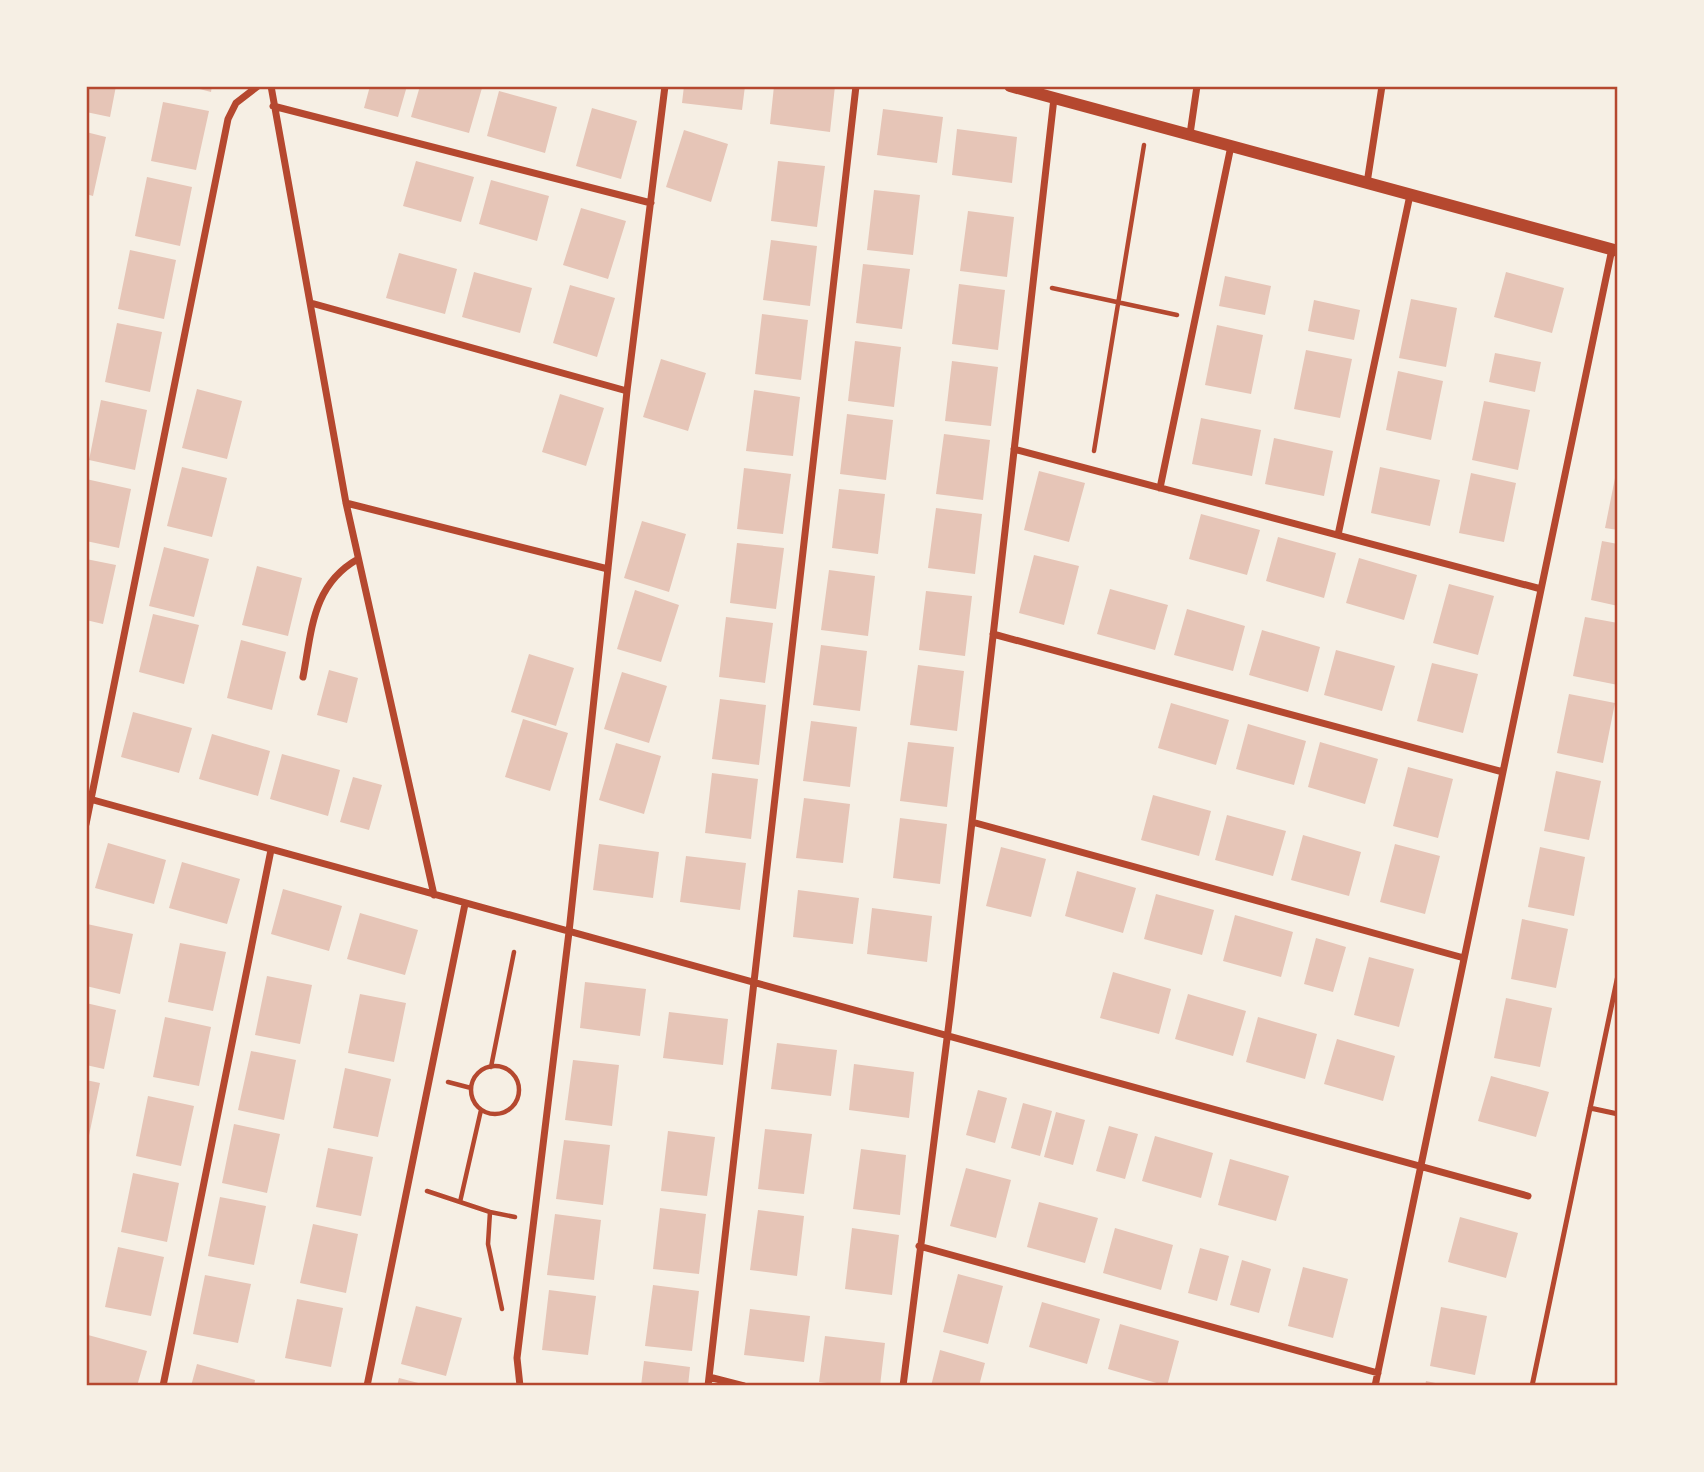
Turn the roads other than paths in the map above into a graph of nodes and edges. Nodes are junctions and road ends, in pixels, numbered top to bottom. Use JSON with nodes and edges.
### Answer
{"nodes":[{"id":1,"x":258,"y":86,"type":"edge"},
{"id":2,"x":271,"y":86,"type":"edge"},
{"id":3,"x":665,"y":86,"type":"edge"},
{"id":4,"x":856,"y":86,"type":"edge"},
{"id":5,"x":1010,"y":86,"type":"edge"},
{"id":6,"x":1197,"y":86,"type":"edge"},
{"id":7,"x":1382,"y":86,"type":"edge"},
{"id":8,"x":1054,"y":98,"type":"junction"},
{"id":9,"x":273,"y":106,"type":"junction"},
{"id":10,"x":1190,"y":134,"type":"junction"},
{"id":11,"x":1231,"y":146,"type":"junction"},
{"id":12,"x":1367,"y":183,"type":"junction"},
{"id":13,"x":1410,"y":195,"type":"junction"},
{"id":14,"x":651,"y":203,"type":"junction"},
{"id":15,"x":1615,"y":250,"type":"edge"},
{"id":16,"x":311,"y":303,"type":"junction"},
{"id":17,"x":628,"y":391,"type":"junction"},
{"id":18,"x":1014,"y":449,"type":"junction"},
{"id":19,"x":1160,"y":488,"type":"junction"},
{"id":20,"x":346,"y":503,"type":"junction"},
{"id":21,"x":1338,"y":535,"type":"junction"},
{"id":22,"x":358,"y":559,"type":"junction"},
{"id":23,"x":608,"y":569,"type":"junction"},
{"id":24,"x":1541,"y":589,"type":"junction"},
{"id":25,"x":993,"y":634,"type":"junction"},
{"id":26,"x":303,"y":677,"type":"dead end"},
{"id":27,"x":1503,"y":772,"type":"junction"},
{"id":28,"x":88,"y":799,"type":"edge"},
{"id":29,"x":972,"y":822,"type":"junction"},
{"id":30,"x":86,"y":824,"type":"edge"},
{"id":31,"x":271,"y":850,"type":"junction"},
{"id":32,"x":434,"y":895,"type":"junction"},
{"id":33,"x":465,"y":904,"type":"junction"},
{"id":34,"x":569,"y":932,"type":"junction"},
{"id":35,"x":1464,"y":958,"type":"junction"},
{"id":36,"x":1618,"y":975,"type":"edge"},
{"id":37,"x":754,"y":984,"type":"junction"},
{"id":38,"x":948,"y":1036,"type":"junction"},
{"id":39,"x":1590,"y":1108,"type":"junction"},
{"id":40,"x":1618,"y":1114,"type":"edge"},
{"id":41,"x":1421,"y":1166,"type":"junction"},
{"id":42,"x":1528,"y":1196,"type":"dead end"},
{"id":43,"x":919,"y":1246,"type":"junction"},
{"id":44,"x":1378,"y":1373,"type":"junction"},
{"id":45,"x":709,"y":1377,"type":"junction"},
{"id":46,"x":163,"y":1386,"type":"edge"},
{"id":47,"x":367,"y":1386,"type":"edge"},
{"id":48,"x":520,"y":1386,"type":"edge"},
{"id":49,"x":708,"y":1386,"type":"edge"},
{"id":50,"x":744,"y":1386,"type":"edge"},
{"id":51,"x":903,"y":1386,"type":"edge"},
{"id":52,"x":1375,"y":1386,"type":"edge"},
{"id":53,"x":1532,"y":1386,"type":"edge"}],
"edges":[{"from":1,"to":28,"type":"street"},
{"from":2,"to":9,"type":"street"},
{"from":3,"to":14,"type":"street"},
{"from":4,"to":37,"type":"street"},
{"from":5,"to":8,"type":"street"},
{"from":6,"to":10,"type":"street"},
{"from":7,"to":12,"type":"street"},
{"from":8,"to":10,"type":"street"},
{"from":8,"to":18,"type":"street"},
{"from":9,"to":14,"type":"street"},
{"from":9,"to":16,"type":"street"},
{"from":10,"to":11,"type":"street"},
{"from":11,"to":12,"type":"street"},
{"from":11,"to":19,"type":"street"},
{"from":12,"to":13,"type":"street"},
{"from":13,"to":15,"type":"street"},
{"from":13,"to":21,"type":"street"},
{"from":14,"to":17,"type":"street"},
{"from":15,"to":24,"type":"street"},
{"from":16,"to":17,"type":"street"},
{"from":16,"to":20,"type":"street"},
{"from":17,"to":23,"type":"street"},
{"from":18,"to":19,"type":"street"},
{"from":18,"to":25,"type":"street"},
{"from":19,"to":21,"type":"street"},
{"from":20,"to":22,"type":"street"},
{"from":20,"to":23,"type":"street"},
{"from":21,"to":24,"type":"street"},
{"from":22,"to":26,"type":"street"},
{"from":22,"to":32,"type":"street"},
{"from":23,"to":34,"type":"street"},
{"from":24,"to":27,"type":"street"},
{"from":25,"to":27,"type":"street"},
{"from":25,"to":29,"type":"street"},
{"from":27,"to":35,"type":"street"},
{"from":28,"to":30,"type":"street"},
{"from":28,"to":31,"type":"street"},
{"from":29,"to":35,"type":"street"},
{"from":29,"to":38,"type":"street"},
{"from":31,"to":32,"type":"street"},
{"from":31,"to":46,"type":"street"},
{"from":32,"to":33,"type":"street"},
{"from":33,"to":34,"type":"street"},
{"from":33,"to":47,"type":"street"},
{"from":34,"to":37,"type":"street"},
{"from":34,"to":48,"type":"street"},
{"from":35,"to":41,"type":"street"},
{"from":36,"to":39,"type":"lane"},
{"from":37,"to":38,"type":"street"},
{"from":37,"to":45,"type":"street"},
{"from":38,"to":41,"type":"street"},
{"from":38,"to":43,"type":"street"},
{"from":39,"to":40,"type":"lane"},
{"from":39,"to":53,"type":"lane"},
{"from":41,"to":42,"type":"street"},
{"from":41,"to":44,"type":"street"},
{"from":43,"to":44,"type":"street"},
{"from":43,"to":51,"type":"street"},
{"from":44,"to":52,"type":"street"},
{"from":45,"to":49,"type":"street"},
{"from":45,"to":50,"type":"street"}]}
